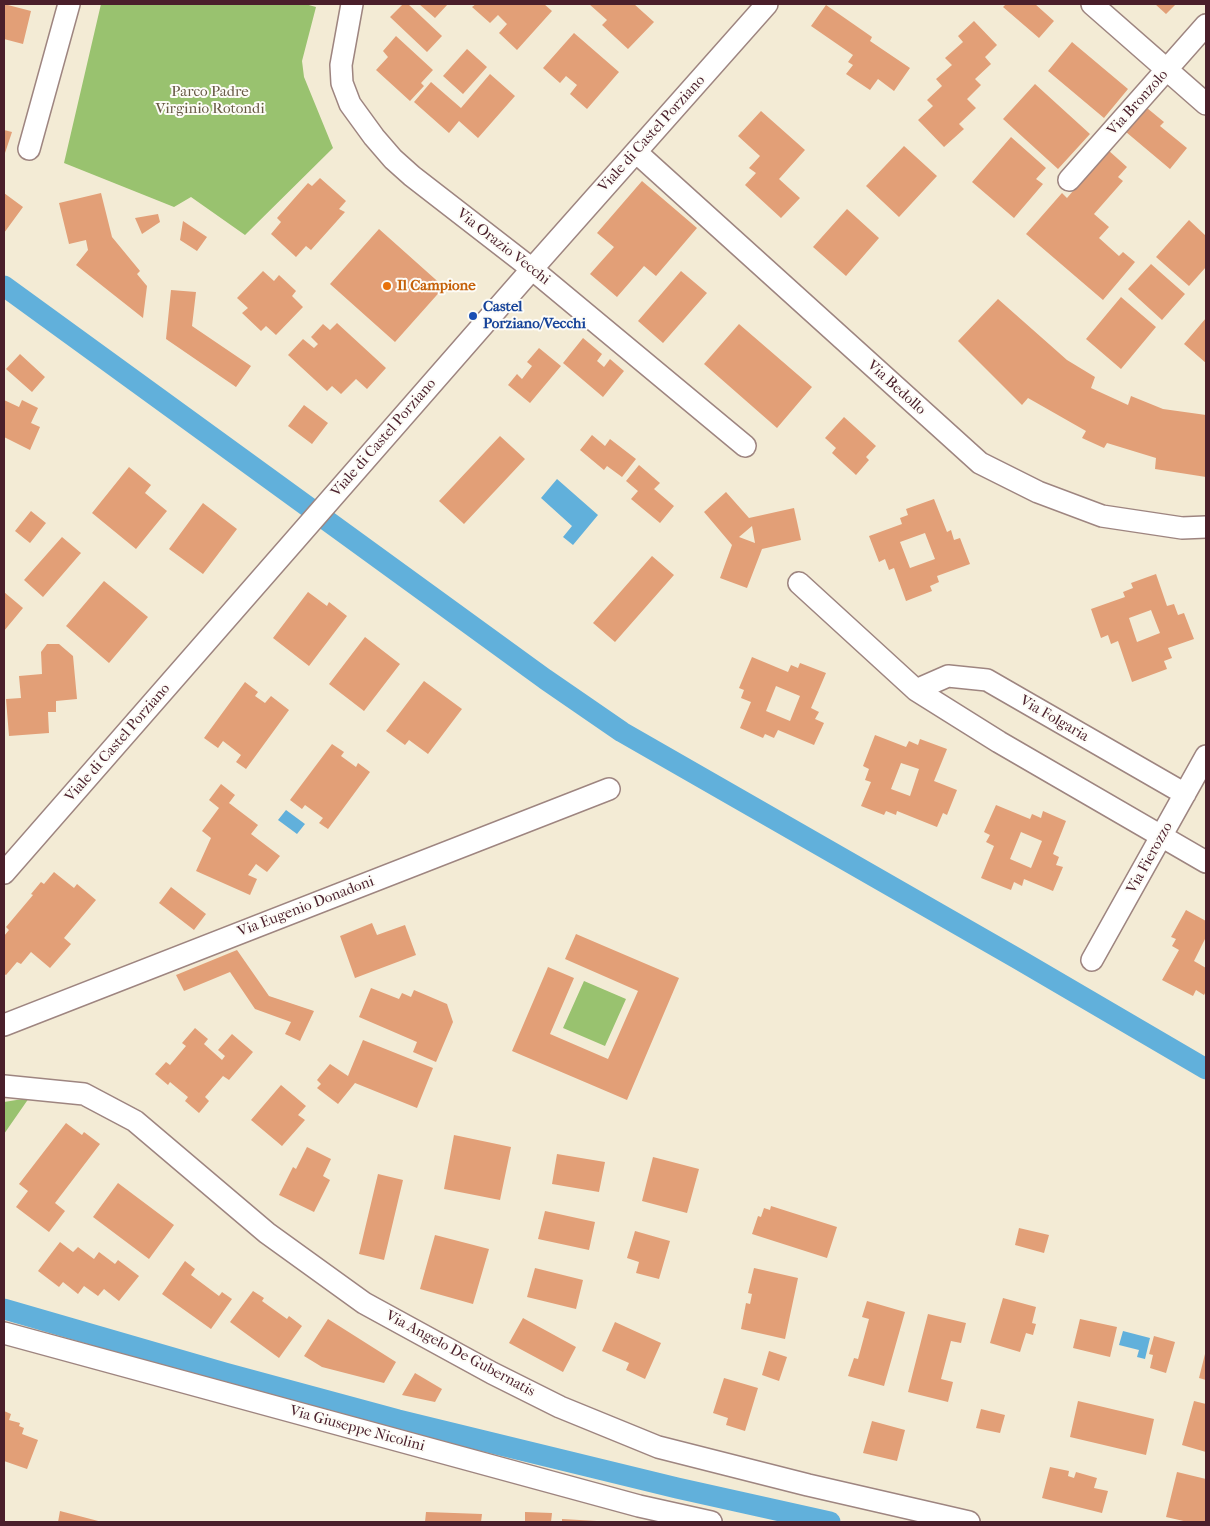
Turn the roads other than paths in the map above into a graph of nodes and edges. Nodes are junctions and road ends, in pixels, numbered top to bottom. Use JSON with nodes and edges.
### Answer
{"nodes":[{"id":1,"x":69,"y":4,"type":"edge"},
{"id":2,"x":352,"y":4,"type":"edge"},
{"id":3,"x":767,"y":4,"type":"edge"},
{"id":4,"x":1092,"y":4,"type":"edge"},
{"id":5,"x":1206,"y":25,"type":"edge"},
{"id":6,"x":1167,"y":70,"type":"junction"},
{"id":7,"x":1206,"y":104,"type":"edge"},
{"id":8,"x":29,"y":149,"type":"dead end"},
{"id":9,"x":636,"y":152,"type":"junction"},
{"id":10,"x":1069,"y":180,"type":"dead end"},
{"id":11,"x":532,"y":269,"type":"junction"},
{"id":12,"x":745,"y":446,"type":"dead end"},
{"id":13,"x":1206,"y":527,"type":"edge"},
{"id":14,"x":799,"y":583,"type":"dead end"},
{"id":15,"x":916,"y":690,"type":"junction"},
{"id":16,"x":1205,"y":759,"type":"edge"},
{"id":17,"x":609,"y":789,"type":"dead end"},
{"id":18,"x":1185,"y":794,"type":"junction"},
{"id":19,"x":1162,"y":837,"type":"junction"},
{"id":20,"x":1206,"y":862,"type":"edge"},
{"id":21,"x":4,"y":873,"type":"edge"},
{"id":22,"x":1092,"y":960,"type":"dead end"},
{"id":23,"x":4,"y":1025,"type":"edge"},
{"id":24,"x":4,"y":1086,"type":"edge"},
{"id":25,"x":4,"y":1332,"type":"edge"},
{"id":26,"x":711,"y":1522,"type":"edge"},
{"id":27,"x":970,"y":1522,"type":"edge"}],
"edges":[{"from":1,"to":8,"type":"street"},
{"from":2,"to":11,"type":"street","name":"Via Orazio Vecchi"},
{"from":3,"to":9,"type":"street","name":"Viale di Castel Porziano"},
{"from":4,"to":6,"type":"street"},
{"from":5,"to":6,"type":"street","name":"Via Bronzolo"},
{"from":6,"to":7,"type":"street"},
{"from":6,"to":10,"type":"street","name":"Via Bronzolo"},
{"from":9,"to":11,"type":"street","name":"Viale di Castel Porziano"},
{"from":9,"to":13,"type":"street","name":"Via Bedollo"},
{"from":11,"to":12,"type":"street","name":"Via Orazio Vecchi"},
{"from":11,"to":21,"type":"street","name":"Viale di Castel Porziano"},
{"from":14,"to":15,"type":"street"},
{"from":15,"to":18,"type":"street","name":"Via Folgaria"},
{"from":15,"to":19,"type":"street"},
{"from":16,"to":18,"type":"street","name":"Via Fierozzo"},
{"from":17,"to":23,"type":"street","name":"Via Eugenio Donadoni"},
{"from":18,"to":19,"type":"street","name":"Via Fierozzo"},
{"from":19,"to":20,"type":"street"},
{"from":19,"to":22,"type":"street","name":"Via Fierozzo"},
{"from":24,"to":27,"type":"street","name":"Via Angelo De Gubernatis"},
{"from":25,"to":26,"type":"street","name":"Via Giuseppe Nicolini"}]}
